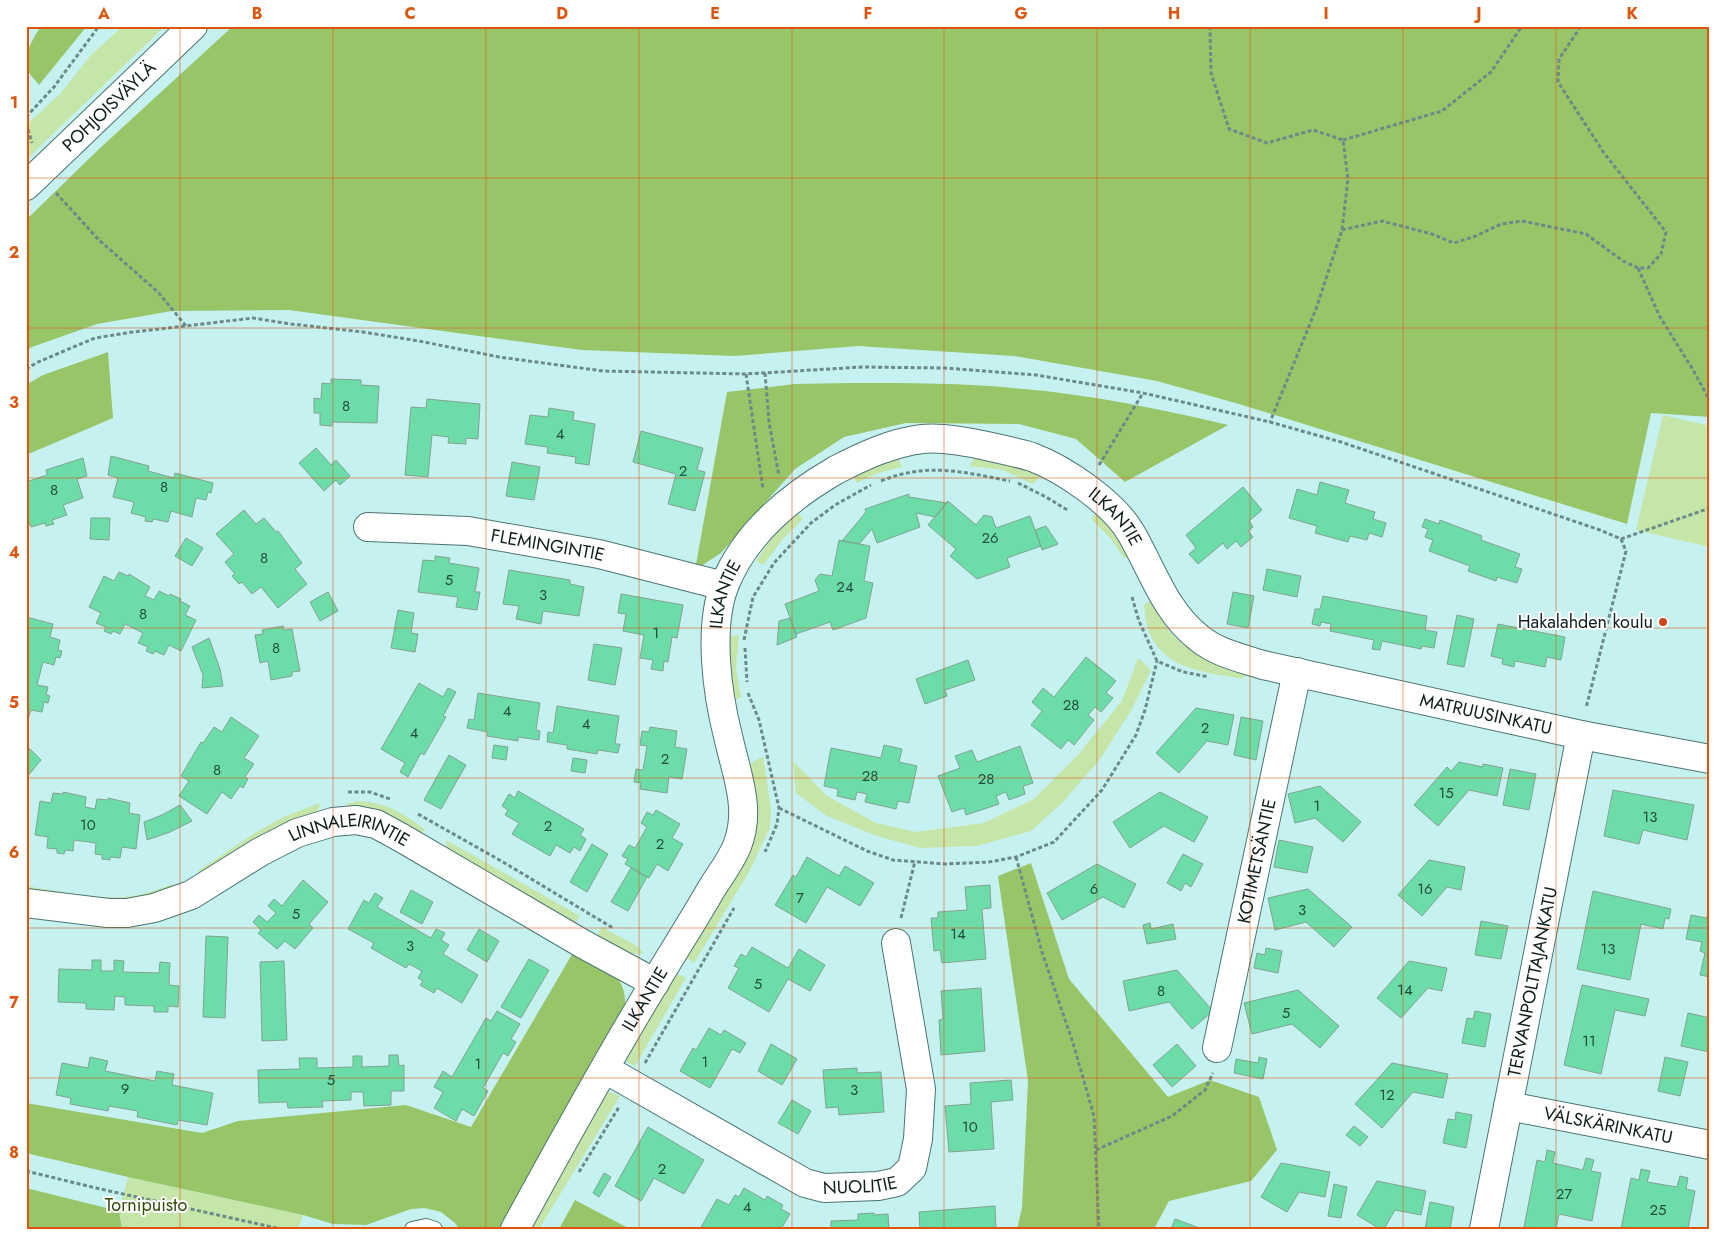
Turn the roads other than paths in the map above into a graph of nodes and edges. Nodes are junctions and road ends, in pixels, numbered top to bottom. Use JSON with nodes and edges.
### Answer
{"nodes":[{"id":1,"x":192,"y":26,"type":"edge"},
{"id":2,"x":26,"y":186,"type":"edge"},
{"id":3,"x":368,"y":527,"type":"dead end"},
{"id":4,"x":724,"y":586,"type":"junction"},
{"id":5,"x":1263,"y":665,"type":"joint"},
{"id":6,"x":1297,"y":672,"type":"junction"},
{"id":7,"x":1581,"y":735,"type":"junction"},
{"id":8,"x":1710,"y":759,"type":"edge"},
{"id":9,"x":26,"y":902,"type":"edge"},
{"id":10,"x":896,"y":943,"type":"road end"},
{"id":11,"x":662,"y":972,"type":"junction"},
{"id":12,"x":1217,"y":1048,"type":"road end"},
{"id":13,"x":605,"y":1070,"type":"junction"},
{"id":14,"x":1508,"y":1106,"type":"junction"},
{"id":15,"x":1710,"y":1144,"type":"edge"},
{"id":16,"x":412,"y":1229,"type":"edge"},
{"id":17,"x":435,"y":1229,"type":"edge"},
{"id":18,"x":515,"y":1229,"type":"edge"},
{"id":19,"x":1484,"y":1229,"type":"edge"}],
"edges":[{"from":1,"to":2,"type":"street","name":"POHJOISVÄYLÄ"},
{"from":3,"to":4,"type":"street","name":"FLEMINGINTIE"},
{"from":4,"to":5,"type":"street","name":"ILKANTIE"},
{"from":4,"to":11,"type":"street","name":"ILKANTIE"},
{"from":5,"to":6,"type":"street","name":"MATRUUSINKATU"},
{"from":6,"to":7,"type":"street","name":"MATRUUSINKATU"},
{"from":6,"to":12,"type":"street","name":"KOTIMETSÄNTIE"},
{"from":7,"to":8,"type":"street","name":"MATRUUSINKATU"},
{"from":7,"to":14,"type":"street","name":"TERVANPOLTTAJANKATU"},
{"from":9,"to":11,"type":"street","name":"LINNALEIRINTIE"},
{"from":10,"to":13,"type":"street","name":"NUOLITIE"},
{"from":11,"to":13,"type":"street","name":"ILKANTIE"},
{"from":13,"to":18,"type":"street","name":"ILKANTIE"},
{"from":14,"to":15,"type":"street","name":"VÄLSKÄRINKATU"},
{"from":14,"to":19,"type":"street","name":"TERVANPOLTTAJANKATU"},
{"from":16,"to":17,"type":"lane"}]}
